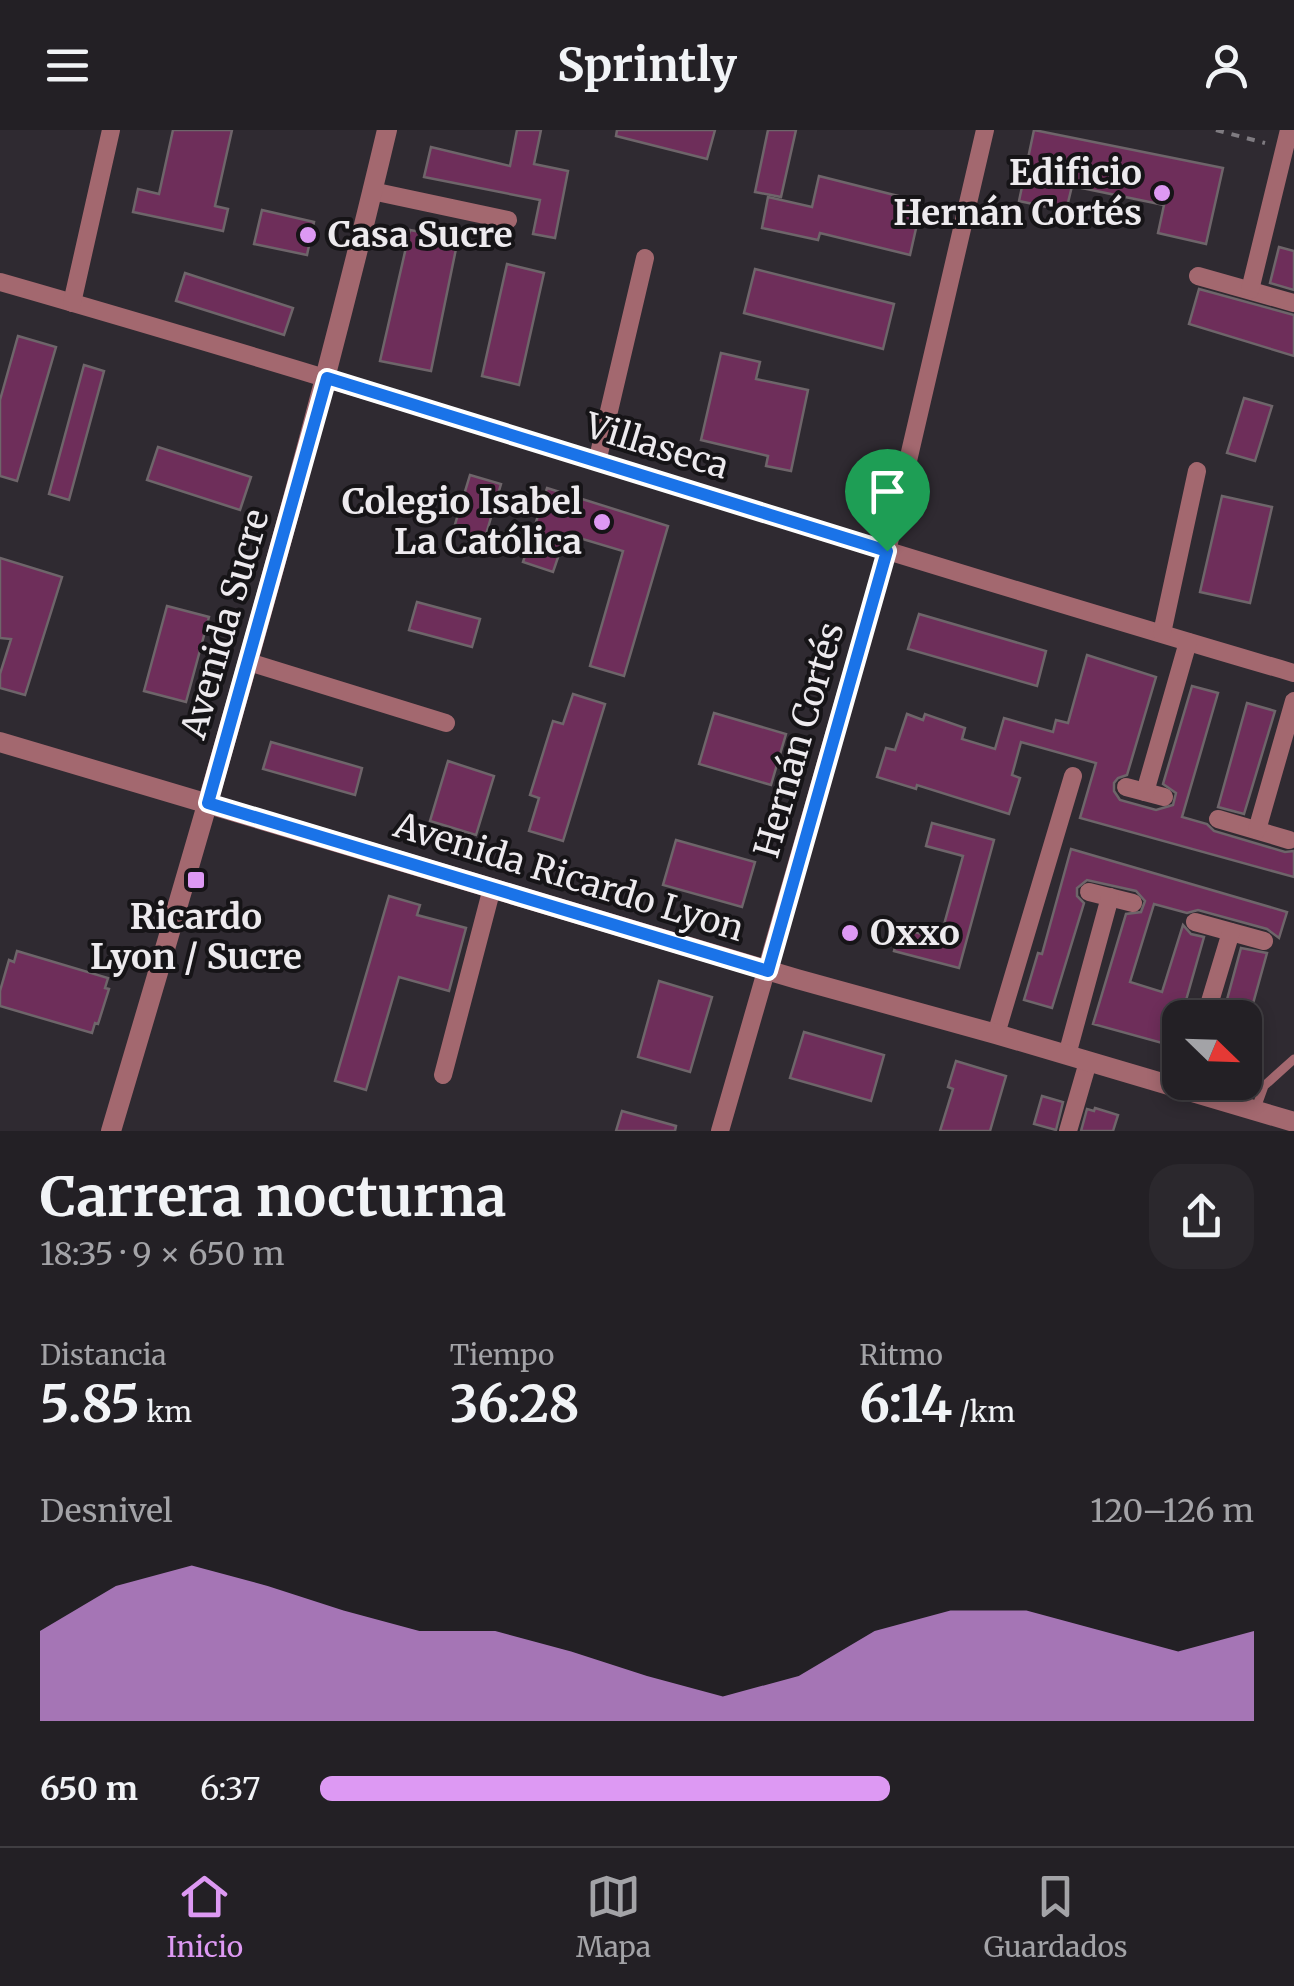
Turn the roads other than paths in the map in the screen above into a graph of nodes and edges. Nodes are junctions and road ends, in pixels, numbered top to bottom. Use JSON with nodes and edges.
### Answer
{"nodes":[{"id":1,"x":111,"y":130,"type":"edge"},
{"id":2,"x":387,"y":130,"type":"edge"},
{"id":3,"x":986,"y":130,"type":"edge"},
{"id":4,"x":1286,"y":139,"type":"edge"},
{"id":5,"x":372,"y":191,"type":"junction"},
{"id":6,"x":508,"y":220,"type":"dead end"},
{"id":7,"x":645,"y":258,"type":"dead end"},
{"id":8,"x":1198,"y":276,"type":"dead end"},
{"id":9,"x":0,"y":282,"type":"edge"},
{"id":10,"x":1250,"y":290,"type":"junction"},
{"id":11,"x":1294,"y":302,"type":"edge"},
{"id":12,"x":72,"y":303,"type":"junction"},
{"id":13,"x":327,"y":378,"type":"junction"},
{"id":14,"x":597,"y":462,"type":"junction"},
{"id":15,"x":1197,"y":471,"type":"dead end"},
{"id":16,"x":887,"y":551,"type":"junction"},
{"id":17,"x":1162,"y":632,"type":"junction"},
{"id":18,"x":1188,"y":642,"type":"junction"},
{"id":19,"x":249,"y":662,"type":"junction"},
{"id":20,"x":1294,"y":673,"type":"edge"},
{"id":21,"x":1294,"y":701,"type":"edge"},
{"id":22,"x":446,"y":723,"type":"dead end"},
{"id":23,"x":0,"y":742,"type":"edge"},
{"id":24,"x":1074,"y":776,"type":"dead end"},
{"id":25,"x":1126,"y":787,"type":"dead end"},
{"id":26,"x":208,"y":803,"type":"junction"},
{"id":27,"x":1218,"y":819,"type":"dead end"},
{"id":28,"x":1257,"y":830,"type":"junction"},
{"id":29,"x":1289,"y":840,"type":"dead end"},
{"id":30,"x":492,"y":888,"type":"junction"},
{"id":31,"x":1089,"y":892,"type":"dead end"},
{"id":32,"x":1110,"y":897,"type":"junction"},
{"id":33,"x":1133,"y":903,"type":"dead end"},
{"id":34,"x":1194,"y":922,"type":"dead end"},
{"id":35,"x":1230,"y":932,"type":"junction"},
{"id":36,"x":1264,"y":941,"type":"dead end"},
{"id":37,"x":768,"y":971,"type":"junction"},
{"id":38,"x":1211,"y":1000,"type":"edge"},
{"id":39,"x":996,"y":1034,"type":"junction"},
{"id":40,"x":1066,"y":1055,"type":"junction"},
{"id":41,"x":1294,"y":1059,"type":"edge"},
{"id":42,"x":1088,"y":1062,"type":"junction"},
{"id":43,"x":443,"y":1075,"type":"dead end"},
{"id":44,"x":1162,"y":1080,"type":"edge"},
{"id":45,"x":1226,"y":1100,"type":"edge"},
{"id":46,"x":1255,"y":1110,"type":"junction"},
{"id":47,"x":1294,"y":1122,"type":"edge"},
{"id":48,"x":111,"y":1131,"type":"edge"},
{"id":49,"x":720,"y":1131,"type":"edge"},
{"id":50,"x":1068,"y":1131,"type":"edge"}],
"edges":[{"from":1,"to":12,"type":"street"},
{"from":2,"to":5,"type":"street","name":"Avenida Sucre"},
{"from":3,"to":16,"type":"street","name":"Hernán Cortés"},
{"from":4,"to":10,"type":"street"},
{"from":5,"to":6,"type":"street"},
{"from":5,"to":13,"type":"street","name":"Avenida Sucre"},
{"from":7,"to":14,"type":"street"},
{"from":8,"to":10,"type":"street"},
{"from":9,"to":12,"type":"street","name":"Villaseca"},
{"from":10,"to":11,"type":"street"},
{"from":12,"to":13,"type":"street","name":"Villaseca"},
{"from":13,"to":14,"type":"street","name":"Villaseca"},
{"from":13,"to":19,"type":"street","name":"Avenida Sucre"},
{"from":14,"to":16,"type":"street","name":"Villaseca"},
{"from":15,"to":17,"type":"street"},
{"from":16,"to":17,"type":"street","name":"Villaseca"},
{"from":16,"to":37,"type":"street","name":"Hernán Cortés"},
{"from":17,"to":18,"type":"street","name":"Villaseca"},
{"from":18,"to":20,"type":"street","name":"Villaseca"},
{"from":18,"to":25,"type":"street"},
{"from":19,"to":22,"type":"street"},
{"from":19,"to":26,"type":"street","name":"Avenida Sucre"},
{"from":21,"to":28,"type":"street"},
{"from":23,"to":26,"type":"street","name":"Avenida Ricardo Lyon"},
{"from":24,"to":39,"type":"street"},
{"from":26,"to":30,"type":"street","name":"Avenida Ricardo Lyon"},
{"from":26,"to":48,"type":"street","name":"Avenida Sucre"},
{"from":27,"to":28,"type":"street"},
{"from":28,"to":29,"type":"street"},
{"from":30,"to":37,"type":"street","name":"Avenida Ricardo Lyon"},
{"from":30,"to":43,"type":"street"},
{"from":31,"to":32,"type":"street"},
{"from":32,"to":33,"type":"street"},
{"from":32,"to":40,"type":"street"},
{"from":34,"to":35,"type":"street"},
{"from":35,"to":36,"type":"street"},
{"from":35,"to":38,"type":"street"},
{"from":37,"to":39,"type":"street","name":"Avenida Ricardo Lyon"},
{"from":37,"to":49,"type":"street","name":"Hernán Cortés"},
{"from":39,"to":40,"type":"street","name":"Avenida Ricardo Lyon"},
{"from":40,"to":42,"type":"street","name":"Avenida Ricardo Lyon"},
{"from":41,"to":46,"type":"lane"},
{"from":42,"to":44,"type":"street","name":"Avenida Ricardo Lyon"},
{"from":42,"to":50,"type":"street"},
{"from":45,"to":46,"type":"street","name":"Avenida Ricardo Lyon"},
{"from":46,"to":47,"type":"street","name":"Avenida Ricardo Lyon"}]}
